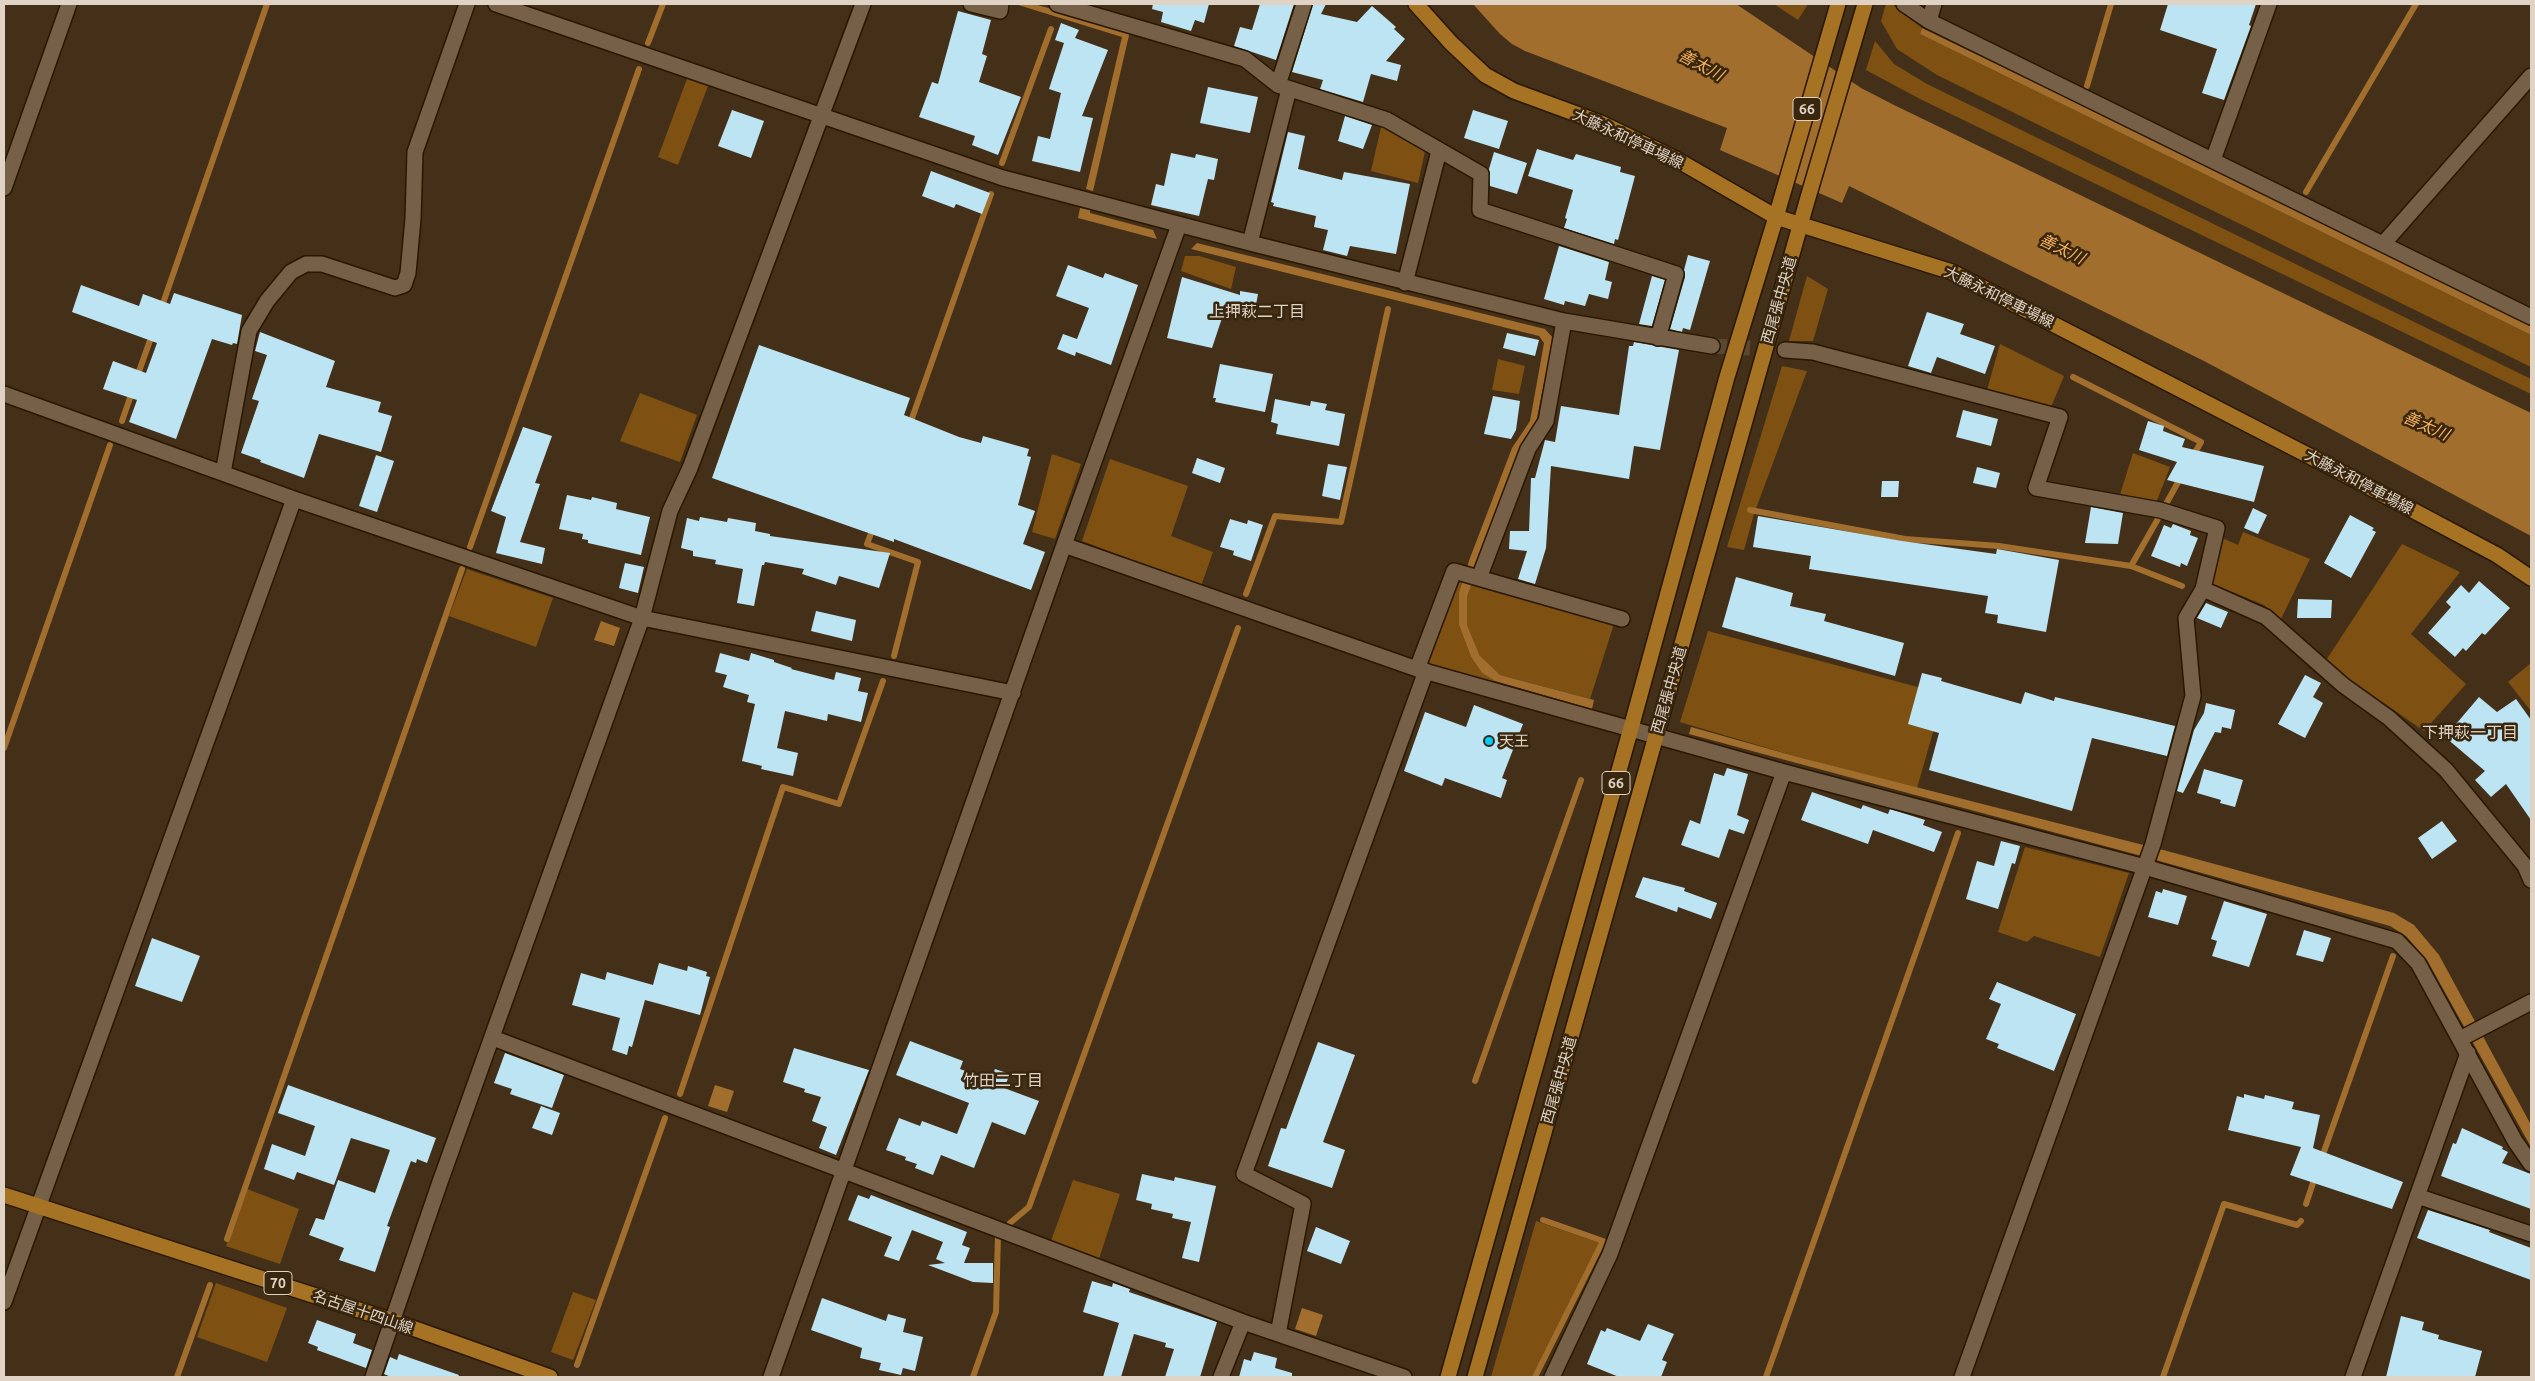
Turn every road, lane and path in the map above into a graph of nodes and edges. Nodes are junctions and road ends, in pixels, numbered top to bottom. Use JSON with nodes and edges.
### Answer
{"nodes":[{"id":1,"x":69,"y":4,"type":"edge"},
{"id":2,"x":467,"y":4,"type":"edge"},
{"id":3,"x":496,"y":4,"type":"edge"},
{"id":4,"x":863,"y":4,"type":"edge"},
{"id":5,"x":971,"y":4,"type":"edge"},
{"id":6,"x":1001,"y":4,"type":"edge"},
{"id":7,"x":1057,"y":4,"type":"edge"},
{"id":8,"x":1304,"y":4,"type":"edge"},
{"id":9,"x":1416,"y":4,"type":"edge"},
{"id":10,"x":1838,"y":4,"type":"edge"},
{"id":11,"x":1865,"y":4,"type":"edge"},
{"id":12,"x":1904,"y":4,"type":"edge"},
{"id":13,"x":1934,"y":4,"type":"edge"},
{"id":14,"x":2269,"y":4,"type":"edge"},
{"id":15,"x":1929,"y":21,"type":"junction"},
{"id":16,"x":2531,"y":76,"type":"edge"},
{"id":17,"x":1284,"y":87,"type":"junction"},
{"id":18,"x":822,"y":117,"type":"junction"},
{"id":19,"x":1438,"y":151,"type":"junction"},
{"id":20,"x":2213,"y":160,"type":"junction"},
{"id":21,"x":4,"y":188,"type":"edge"},
{"id":22,"x":1776,"y":217,"type":"junction"},
{"id":23,"x":1179,"y":225,"type":"junction"},
{"id":24,"x":1800,"y":226,"type":"junction"},
{"id":25,"x":1250,"y":243,"type":"junction"},
{"id":26,"x":2383,"y":244,"type":"junction"},
{"id":27,"x":1405,"y":283,"type":"junction"},
{"id":28,"x":2531,"y":317,"type":"edge"},
{"id":29,"x":1564,"y":321,"type":"junction"},
{"id":30,"x":1658,"y":338,"type":"junction"},
{"id":31,"x":1712,"y":346,"type":"tunnel mouth"},
{"id":32,"x":1785,"y":350,"type":"tunnel mouth"},
{"id":33,"x":4,"y":394,"type":"edge"},
{"id":34,"x":223,"y":473,"type":"junction"},
{"id":35,"x":294,"y":500,"type":"junction"},
{"id":36,"x":1064,"y":545,"type":"junction"},
{"id":37,"x":1472,"y":576,"type":"junction"},
{"id":38,"x":2531,"y":578,"type":"edge"},
{"id":39,"x":2203,"y":589,"type":"junction"},
{"id":40,"x":642,"y":618,"type":"junction"},
{"id":41,"x":1622,"y":619,"type":"dead end"},
{"id":42,"x":1422,"y":670,"type":"junction"},
{"id":43,"x":1013,"y":693,"type":"junction"},
{"id":44,"x":1631,"y":728,"type":"junction"},
{"id":45,"x":1657,"y":736,"type":"junction"},
{"id":46,"x":1784,"y":772,"type":"junction"},
{"id":47,"x":2146,"y":864,"type":"junction"},
{"id":48,"x":2531,"y":880,"type":"edge"},
{"id":49,"x":2531,"y":1002,"type":"edge"},
{"id":50,"x":493,"y":1038,"type":"junction"},
{"id":51,"x":2462,"y":1038,"type":"junction"},
{"id":52,"x":2468,"y":1053,"type":"junction"},
{"id":53,"x":2531,"y":1164,"type":"edge"},
{"id":54,"x":845,"y":1170,"type":"junction"},
{"id":55,"x":4,"y":1195,"type":"edge"},
{"id":56,"x":2417,"y":1196,"type":"junction"},
{"id":57,"x":38,"y":1204,"type":"junction"},
{"id":58,"x":2531,"y":1234,"type":"edge"},
{"id":59,"x":4,"y":1302,"type":"edge"},
{"id":60,"x":393,"y":1321,"type":"junction"},
{"id":61,"x":1243,"y":1322,"type":"junction"},
{"id":62,"x":1278,"y":1334,"type":"junction"},
{"id":63,"x":373,"y":1377,"type":"edge"},
{"id":64,"x":550,"y":1377,"type":"edge"},
{"id":65,"x":771,"y":1377,"type":"edge"},
{"id":66,"x":1222,"y":1377,"type":"edge"},
{"id":67,"x":1404,"y":1377,"type":"edge"},
{"id":68,"x":1448,"y":1377,"type":"edge"},
{"id":69,"x":1475,"y":1377,"type":"edge"},
{"id":70,"x":1552,"y":1377,"type":"edge"},
{"id":71,"x":1962,"y":1377,"type":"edge"},
{"id":72,"x":2353,"y":1377,"type":"edge"}],
"edges":[{"from":1,"to":21,"type":"street"},
{"from":2,"to":34,"type":"street"},
{"from":3,"to":18,"type":"street"},
{"from":4,"to":18,"type":"street"},
{"from":5,"to":6,"type":"street"},
{"from":7,"to":17,"type":"street"},
{"from":8,"to":17,"type":"street"},
{"from":9,"to":22,"type":"main road","name":"大藤永和停車場線"},
{"from":10,"to":22,"type":"main road","name":"西尾張中央道","number":"66"},
{"from":11,"to":24,"type":"main road","name":"西尾張中央道","number":"66"},
{"from":12,"to":15,"type":"street"},
{"from":13,"to":15,"type":"street"},
{"from":14,"to":20,"type":"street"},
{"from":15,"to":20,"type":"street"},
{"from":16,"to":26,"type":"street"},
{"from":17,"to":19,"type":"street"},
{"from":17,"to":25,"type":"street"},
{"from":18,"to":23,"type":"street"},
{"from":18,"to":40,"type":"street"},
{"from":19,"to":27,"type":"street"},
{"from":19,"to":30,"type":"street"},
{"from":20,"to":26,"type":"street"},
{"from":22,"to":24,"type":"main road","name":"大藤永和停車場線"},
{"from":22,"to":44,"type":"main road","name":"西尾張中央道","number":"66"},
{"from":23,"to":25,"type":"street"},
{"from":23,"to":36,"type":"street"},
{"from":24,"to":38,"type":"main road","name":"大藤永和停車場線"},
{"from":24,"to":45,"type":"main road","name":"西尾張中央道","number":"66"},
{"from":25,"to":27,"type":"street"},
{"from":26,"to":28,"type":"street"},
{"from":27,"to":29,"type":"street"},
{"from":29,"to":30,"type":"street"},
{"from":29,"to":37,"type":"street"},
{"from":30,"to":31,"type":"street"},
{"from":32,"to":39,"type":"street"},
{"from":33,"to":34,"type":"street"},
{"from":34,"to":35,"type":"street"},
{"from":35,"to":40,"type":"street"},
{"from":35,"to":57,"type":"street"},
{"from":36,"to":42,"type":"street"},
{"from":36,"to":43,"type":"street"},
{"from":37,"to":41,"type":"street"},
{"from":37,"to":42,"type":"street"},
{"from":39,"to":47,"type":"street"},
{"from":39,"to":48,"type":"street"},
{"from":40,"to":43,"type":"street"},
{"from":40,"to":50,"type":"street"},
{"from":42,"to":44,"type":"street"},
{"from":42,"to":62,"type":"street"},
{"from":43,"to":54,"type":"street"},
{"from":44,"to":45,"type":"street"},
{"from":44,"to":68,"type":"main road","name":"西尾張中央道","number":"66"},
{"from":45,"to":46,"type":"street"},
{"from":45,"to":69,"type":"main road","name":"西尾張中央道","number":"66"},
{"from":46,"to":47,"type":"street"},
{"from":46,"to":70,"type":"street"},
{"from":47,"to":51,"type":"street"},
{"from":47,"to":71,"type":"street"},
{"from":49,"to":51,"type":"street"},
{"from":50,"to":54,"type":"street"},
{"from":50,"to":60,"type":"street"},
{"from":51,"to":52,"type":"street"},
{"from":52,"to":53,"type":"street"},
{"from":52,"to":56,"type":"street"},
{"from":54,"to":61,"type":"street"},
{"from":54,"to":65,"type":"street"},
{"from":55,"to":57,"type":"main road","name":"名古屋十四山線","number":"70"},
{"from":56,"to":58,"type":"street"},
{"from":56,"to":72,"type":"street"},
{"from":57,"to":59,"type":"street"},
{"from":57,"to":60,"type":"main road","name":"名古屋十四山線","number":"70"},
{"from":60,"to":63,"type":"street"},
{"from":60,"to":64,"type":"main road","name":"名古屋十四山線","number":"70"},
{"from":61,"to":62,"type":"street"},
{"from":61,"to":66,"type":"street"},
{"from":62,"to":67,"type":"street"}]}
